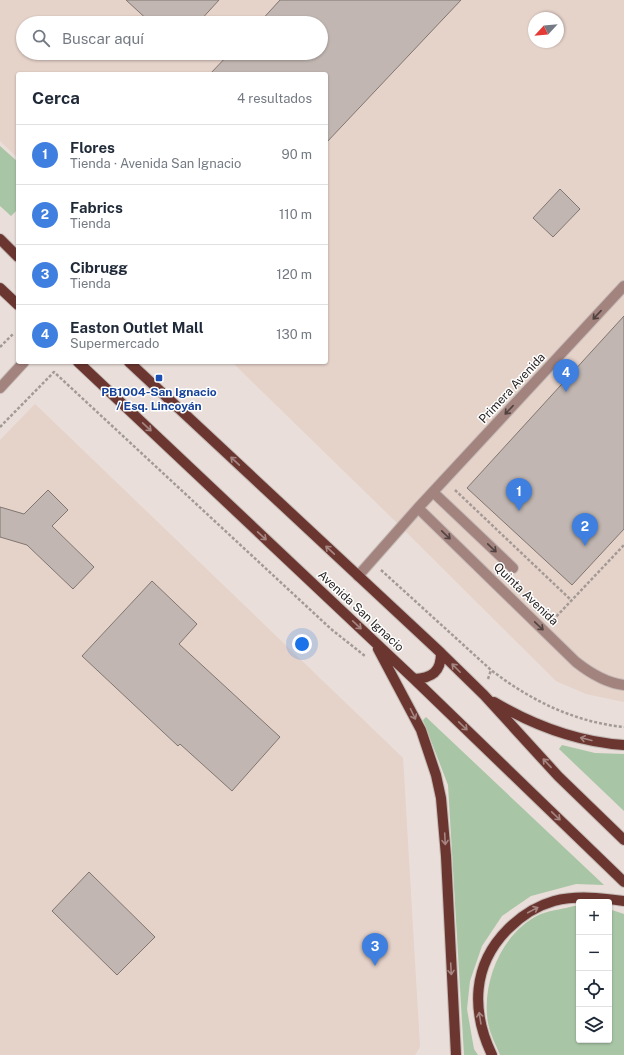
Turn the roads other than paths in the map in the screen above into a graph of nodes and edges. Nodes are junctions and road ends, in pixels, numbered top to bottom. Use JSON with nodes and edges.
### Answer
{"nodes":[{"id":1,"x":0,"y":239,"type":"edge"},
{"id":2,"x":16,"y":254,"type":"edge"},
{"id":3,"x":624,"y":286,"type":"edge"},
{"id":4,"x":0,"y":288,"type":"edge"},
{"id":5,"x":16,"y":303,"type":"edge"},
{"id":6,"x":22,"y":364,"type":"edge"},
{"id":7,"x":80,"y":364,"type":"edge"},
{"id":8,"x":131,"y":364,"type":"edge"},
{"id":9,"x":0,"y":388,"type":"edge"},
{"id":10,"x":433,"y":492,"type":"junction"},
{"id":11,"x":418,"y":508,"type":"junction"},
{"id":12,"x":513,"y":568,"type":"dead end"},
{"id":13,"x":358,"y":576,"type":"junction"},
{"id":14,"x":374,"y":642,"type":"junction"},
{"id":15,"x":441,"y":653,"type":"junction"},
{"id":16,"x":414,"y":679,"type":"junction"},
{"id":17,"x":624,"y":686,"type":"edge"},
{"id":18,"x":484,"y":695,"type":"junction"},
{"id":19,"x":624,"y":745,"type":"edge"},
{"id":20,"x":624,"y":840,"type":"edge"},
{"id":21,"x":624,"y":882,"type":"edge"},
{"id":22,"x":624,"y":901,"type":"edge"},
{"id":23,"x":456,"y":1055,"type":"edge"},
{"id":24,"x":492,"y":1055,"type":"edge"}],
"edges":[{"from":1,"to":2,"type":"main road"},
{"from":3,"to":10,"type":"street","name":"Primera Avenida","one_way":true},
{"from":4,"to":5,"type":"main road"},
{"from":6,"to":9,"type":"street"},
{"from":7,"to":14,"type":"main road","name":"Avenida San Ignacio","one_way":true},
{"from":13,"to":8,"type":"main road","name":"Avenida San Ignacio","one_way":true},
{"from":10,"to":11,"type":"street","name":"Primera Avenida"},
{"from":10,"to":12,"type":"street","one_way":true},
{"from":11,"to":13,"type":"street","name":"Primera Avenida"},
{"from":11,"to":17,"type":"street","name":"Quinta Avenida","one_way":true},
{"from":13,"to":15,"type":"main road","name":"Avenida San Ignacio"},
{"from":14,"to":16,"type":"main road","name":"Avenida San Ignacio"},
{"from":14,"to":23,"type":"main road","one_way":true},
{"from":15,"to":16,"type":"main road"},
{"from":18,"to":15,"type":"main road","name":"Avenida San Ignacio","one_way":true},
{"from":16,"to":21,"type":"main road","name":"Avenida San Ignacio","one_way":true},
{"from":19,"to":18,"type":"main road","one_way":true},
{"from":20,"to":18,"type":"main road","name":"Avenida San Ignacio","one_way":true},
{"from":24,"to":22,"type":"main road","one_way":true}]}
